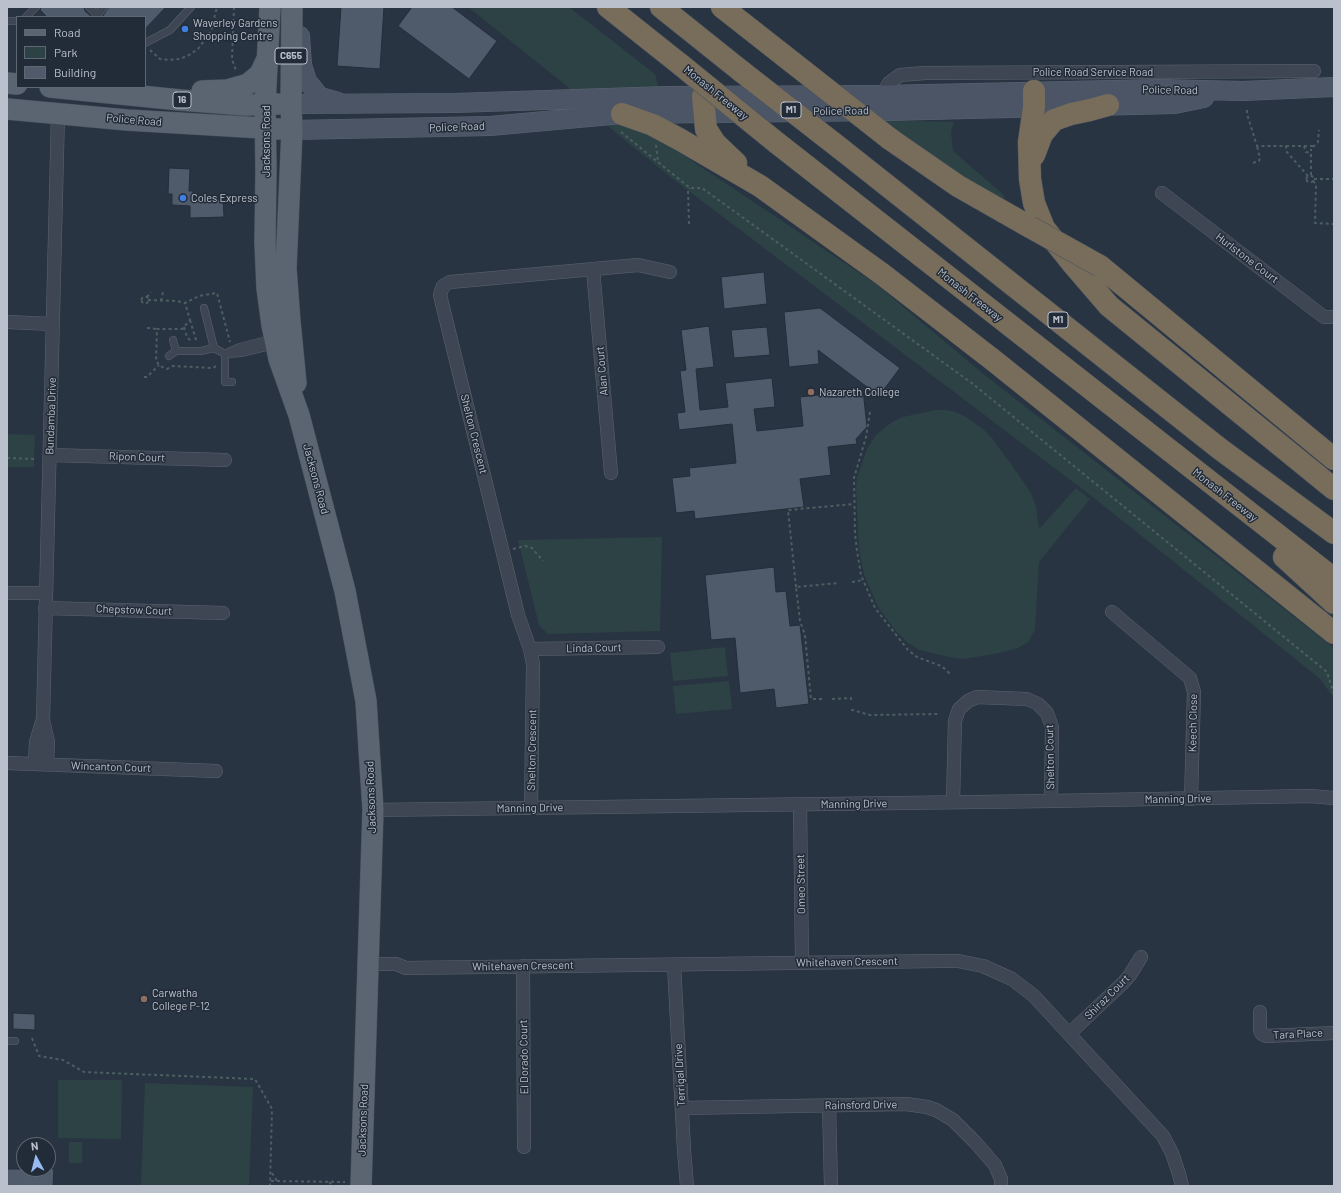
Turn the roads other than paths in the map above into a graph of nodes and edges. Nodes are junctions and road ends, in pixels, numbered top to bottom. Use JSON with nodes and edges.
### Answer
{"nodes":[{"id":1,"x":36,"y":7,"type":"edge"},
{"id":2,"x":89,"y":7,"type":"edge"},
{"id":3,"x":104,"y":7,"type":"edge"},
{"id":4,"x":191,"y":7,"type":"edge"},
{"id":5,"x":270,"y":7,"type":"edge"},
{"id":6,"x":293,"y":7,"type":"edge"},
{"id":7,"x":608,"y":7,"type":"edge"},
{"id":8,"x":661,"y":7,"type":"edge"},
{"id":9,"x":722,"y":7,"type":"edge"},
{"id":10,"x":27,"y":16,"type":"edge"},
{"id":11,"x":147,"y":46,"type":"edge"},
{"id":12,"x":267,"y":58,"type":"junction"},
{"id":13,"x":1242,"y":71,"type":"junction"},
{"id":14,"x":1314,"y":71,"type":"dead end"},
{"id":15,"x":1334,"y":87,"type":"edge"},
{"id":16,"x":60,"y":88,"type":"edge"},
{"id":17,"x":1243,"y":91,"type":"junction"},
{"id":18,"x":99,"y":92,"type":"junction"},
{"id":19,"x":882,"y":95,"type":"junction"},
{"id":20,"x":1034,"y":99,"type":"junction"},
{"id":21,"x":291,"y":104,"type":"junction"},
{"id":22,"x":345,"y":104,"type":"junction"},
{"id":23,"x":455,"y":104,"type":"junction"},
{"id":24,"x":265,"y":105,"type":"junction"},
{"id":25,"x":704,"y":105,"type":"junction"},
{"id":26,"x":1108,"y":105,"type":"junction"},
{"id":27,"x":7,"y":108,"type":"edge"},
{"id":28,"x":908,"y":110,"type":"junction"},
{"id":29,"x":58,"y":112,"type":"junction"},
{"id":30,"x":620,"y":122,"type":"junction"},
{"id":31,"x":490,"y":126,"type":"junction"},
{"id":32,"x":265,"y":129,"type":"junction"},
{"id":33,"x":292,"y":130,"type":"junction"},
{"id":34,"x":1030,"y":179,"type":"junction"},
{"id":35,"x":760,"y":186,"type":"junction"},
{"id":36,"x":1162,"y":192,"type":"dead end"},
{"id":37,"x":593,"y":269,"type":"junction"},
{"id":38,"x":670,"y":272,"type":"dead end"},
{"id":39,"x":204,"y":308,"type":"dead end"},
{"id":40,"x":1334,"y":317,"type":"edge"},
{"id":41,"x":7,"y":322,"type":"edge"},
{"id":42,"x":53,"y":324,"type":"junction"},
{"id":43,"x":172,"y":340,"type":"dead end"},
{"id":44,"x":275,"y":342,"type":"junction"},
{"id":45,"x":214,"y":348,"type":"junction"},
{"id":46,"x":176,"y":351,"type":"junction"},
{"id":47,"x":225,"y":354,"type":"junction"},
{"id":48,"x":169,"y":356,"type":"dead end"},
{"id":49,"x":232,"y":382,"type":"dead end"},
{"id":50,"x":299,"y":415,"type":"junction"},
{"id":51,"x":1154,"y":440,"type":"junction"},
{"id":52,"x":50,"y":455,"type":"junction"},
{"id":53,"x":1334,"y":459,"type":"edge"},
{"id":54,"x":225,"y":460,"type":"dead end"},
{"id":55,"x":611,"y":473,"type":"dead end"},
{"id":56,"x":1334,"y":489,"type":"edge"},
{"id":57,"x":1334,"y":533,"type":"edge"},
{"id":58,"x":1334,"y":580,"type":"edge"},
{"id":59,"x":7,"y":593,"type":"edge"},
{"id":60,"x":46,"y":593,"type":"junction"},
{"id":61,"x":1334,"y":602,"type":"edge"},
{"id":62,"x":45,"y":608,"type":"junction"},
{"id":63,"x":1112,"y":612,"type":"dead end"},
{"id":64,"x":223,"y":613,"type":"dead end"},
{"id":65,"x":1334,"y":634,"type":"edge"},
{"id":66,"x":658,"y":647,"type":"dead end"},
{"id":67,"x":530,"y":649,"type":"junction"},
{"id":68,"x":7,"y":763,"type":"edge"},
{"id":69,"x":41,"y":764,"type":"junction"},
{"id":70,"x":216,"y":771,"type":"dead end"},
{"id":71,"x":1334,"y":798,"type":"edge"},
{"id":72,"x":1191,"y":799,"type":"junction"},
{"id":73,"x":1051,"y":801,"type":"junction"},
{"id":74,"x":953,"y":802,"type":"junction"},
{"id":75,"x":800,"y":805,"type":"junction"},
{"id":76,"x":531,"y":808,"type":"junction"},
{"id":77,"x":373,"y":810,"type":"junction"},
{"id":78,"x":1141,"y":957,"type":"dead end"},
{"id":79,"x":802,"y":963,"type":"junction"},
{"id":80,"x":674,"y":965,"type":"junction"},
{"id":81,"x":523,"y":966,"type":"junction"},
{"id":82,"x":368,"y":969,"type":"junction"},
{"id":83,"x":1260,"y":1012,"type":"dead end"},
{"id":84,"x":1334,"y":1033,"type":"edge"},
{"id":85,"x":1069,"y":1034,"type":"junction"},
{"id":86,"x":7,"y":1041,"type":"edge"},
{"id":87,"x":15,"y":1041,"type":"dead end"},
{"id":88,"x":829,"y":1105,"type":"junction"},
{"id":89,"x":682,"y":1108,"type":"junction"},
{"id":90,"x":524,"y":1147,"type":"dead end"},
{"id":91,"x":353,"y":1184,"type":"edge"},
{"id":92,"x":687,"y":1186,"type":"edge"},
{"id":93,"x":831,"y":1186,"type":"edge"},
{"id":94,"x":1001,"y":1186,"type":"edge"},
{"id":95,"x":1182,"y":1186,"type":"edge"}],
"edges":[{"from":1,"to":10,"type":"lane"},
{"from":2,"to":3,"type":"lane"},
{"from":4,"to":11,"type":"lane"},
{"from":5,"to":12,"type":"main road","name":"Jacksons Road","number":"C655"},
{"from":6,"to":21,"type":"main road","name":"Jacksons Road","number":"C655"},
{"from":6,"to":22,"type":"main road"},
{"from":7,"to":51,"type":"highway","name":"Monash Freeway","bridge":true},
{"from":8,"to":57,"type":"highway","number":"M1","bridge":true},
{"from":9,"to":53,"type":"highway","bridge":true},
{"from":12,"to":18,"type":"main road"},
{"from":12,"to":24,"type":"main road","name":"Jacksons Road","number":"C655"},
{"from":13,"to":14,"type":"street","name":"Police Road Service Road"},
{"from":13,"to":17,"type":"street"},
{"from":13,"to":19,"type":"street","name":"Police Road Service Road"},
{"from":15,"to":17,"type":"main road","name":"Police Road","number":"16"},
{"from":16,"to":18,"type":"main road","name":"Police Road","number":"16"},
{"from":17,"to":20,"type":"main road","name":"Police Road","number":"16"},
{"from":17,"to":26,"type":"main road","name":"Police Road","number":"16"},
{"from":18,"to":24,"type":"main road","name":"Police Road","number":"16"},
{"from":19,"to":20,"type":"main road","name":"Police Road","number":"16"},
{"from":19,"to":25,"type":"main road","name":"Police Road","number":"16"},
{"from":19,"to":28,"type":"lane","name":"Police Road"},
{"from":20,"to":26,"type":"main road","name":"Police Road","number":"16"},
{"from":20,"to":28,"type":"main road","name":"Police Road","number":"16"},
{"from":20,"to":34,"type":"highway"},
{"from":21,"to":22,"type":"main road","name":"Police Road","number":"16"},
{"from":21,"to":24,"type":"main road","name":"Police Road","number":"16"},
{"from":21,"to":33,"type":"main road","name":"Jacksons Road","number":"C655"},
{"from":22,"to":23,"type":"main road","name":"Police Road","number":"16"},
{"from":23,"to":25,"type":"main road","name":"Police Road","number":"16"},
{"from":23,"to":31,"type":"main road"},
{"from":24,"to":32,"type":"main road","name":"Jacksons Road","number":"C655"},
{"from":25,"to":28,"type":"main road","name":"Police Road","number":"16"},
{"from":25,"to":30,"type":"main road","name":"Police Road","number":"16"},
{"from":25,"to":35,"type":"highway"},
{"from":26,"to":34,"type":"highway"},
{"from":27,"to":29,"type":"main road","name":"Police Road","number":"16"},
{"from":29,"to":32,"type":"main road","name":"Police Road","number":"16"},
{"from":29,"to":42,"type":"street","name":"Bundamba Drive"},
{"from":30,"to":31,"type":"main road","name":"Police Road","number":"16"},
{"from":30,"to":35,"type":"highway"},
{"from":31,"to":33,"type":"main road","name":"Police Road","number":"16"},
{"from":32,"to":33,"type":"main road","name":"Police Road","number":"16"},
{"from":32,"to":44,"type":"main road","name":"Jacksons Road"},
{"from":33,"to":50,"type":"main road","name":"Jacksons Road"},
{"from":34,"to":56,"type":"highway"},
{"from":35,"to":65,"type":"highway"},
{"from":36,"to":40,"type":"street","name":"Hurlstone Court"},
{"from":37,"to":38,"type":"street","name":"Shelton Crescent"},
{"from":37,"to":55,"type":"street","name":"Alan Court"},
{"from":37,"to":67,"type":"street","name":"Shelton Crescent"},
{"from":39,"to":45,"type":"lane"},
{"from":41,"to":42,"type":"street"},
{"from":42,"to":52,"type":"street","name":"Bundamba Drive"},
{"from":43,"to":46,"type":"lane"},
{"from":44,"to":47,"type":"lane"},
{"from":44,"to":50,"type":"main road","name":"Jacksons Road"},
{"from":45,"to":46,"type":"lane"},
{"from":45,"to":47,"type":"lane"},
{"from":46,"to":48,"type":"lane"},
{"from":47,"to":49,"type":"lane"},
{"from":50,"to":77,"type":"main road","name":"Jacksons Road"},
{"from":51,"to":58,"type":"highway","name":"Monash Freeway"},
{"from":51,"to":61,"type":"highway"},
{"from":52,"to":54,"type":"street","name":"Ripon Court"},
{"from":52,"to":60,"type":"street","name":"Bundamba Drive"},
{"from":59,"to":60,"type":"street"},
{"from":60,"to":62,"type":"street","name":"Bundamba Drive"},
{"from":62,"to":64,"type":"street","name":"Chepstow Court"},
{"from":62,"to":69,"type":"street","name":"Bundamba Drive"},
{"from":63,"to":72,"type":"street","name":"Keech Close"},
{"from":66,"to":67,"type":"street","name":"Linda Court"},
{"from":67,"to":76,"type":"street","name":"Shelton Crescent"},
{"from":68,"to":69,"type":"street","name":"Wincanton Court"},
{"from":69,"to":70,"type":"street","name":"Wincanton Court"},
{"from":71,"to":72,"type":"street","name":"Manning Drive"},
{"from":72,"to":73,"type":"street","name":"Manning Drive"},
{"from":73,"to":74,"type":"street","name":"Manning Drive"},
{"from":73,"to":74,"type":"street","name":"Shelton Court"},
{"from":74,"to":75,"type":"street","name":"Manning Drive"},
{"from":75,"to":76,"type":"street","name":"Manning Drive"},
{"from":75,"to":79,"type":"street","name":"Omeo Street"},
{"from":76,"to":77,"type":"street","name":"Manning Drive"},
{"from":77,"to":82,"type":"main road","name":"Jacksons Road"},
{"from":78,"to":85,"type":"street","name":"Shiraz Court"},
{"from":79,"to":80,"type":"street","name":"Whitehaven Crescent"},
{"from":79,"to":85,"type":"street","name":"Whitehaven Crescent"},
{"from":80,"to":81,"type":"street","name":"Whitehaven Crescent"},
{"from":80,"to":89,"type":"street","name":"Terrigal Drive"},
{"from":81,"to":82,"type":"street","name":"Whitehaven Crescent"},
{"from":81,"to":90,"type":"street","name":"El Dorado Court"},
{"from":82,"to":91,"type":"main road","name":"Jacksons Road"},
{"from":83,"to":84,"type":"street","name":"Tara Place"},
{"from":85,"to":95,"type":"street","name":"Whitehaven Crescent"},
{"from":86,"to":87,"type":"lane"},
{"from":88,"to":89,"type":"street","name":"Rainsford Drive"},
{"from":88,"to":93,"type":"street"},
{"from":88,"to":94,"type":"street","name":"Rainsford Drive"},
{"from":89,"to":92,"type":"street","name":"Terrigal Drive"}]}
